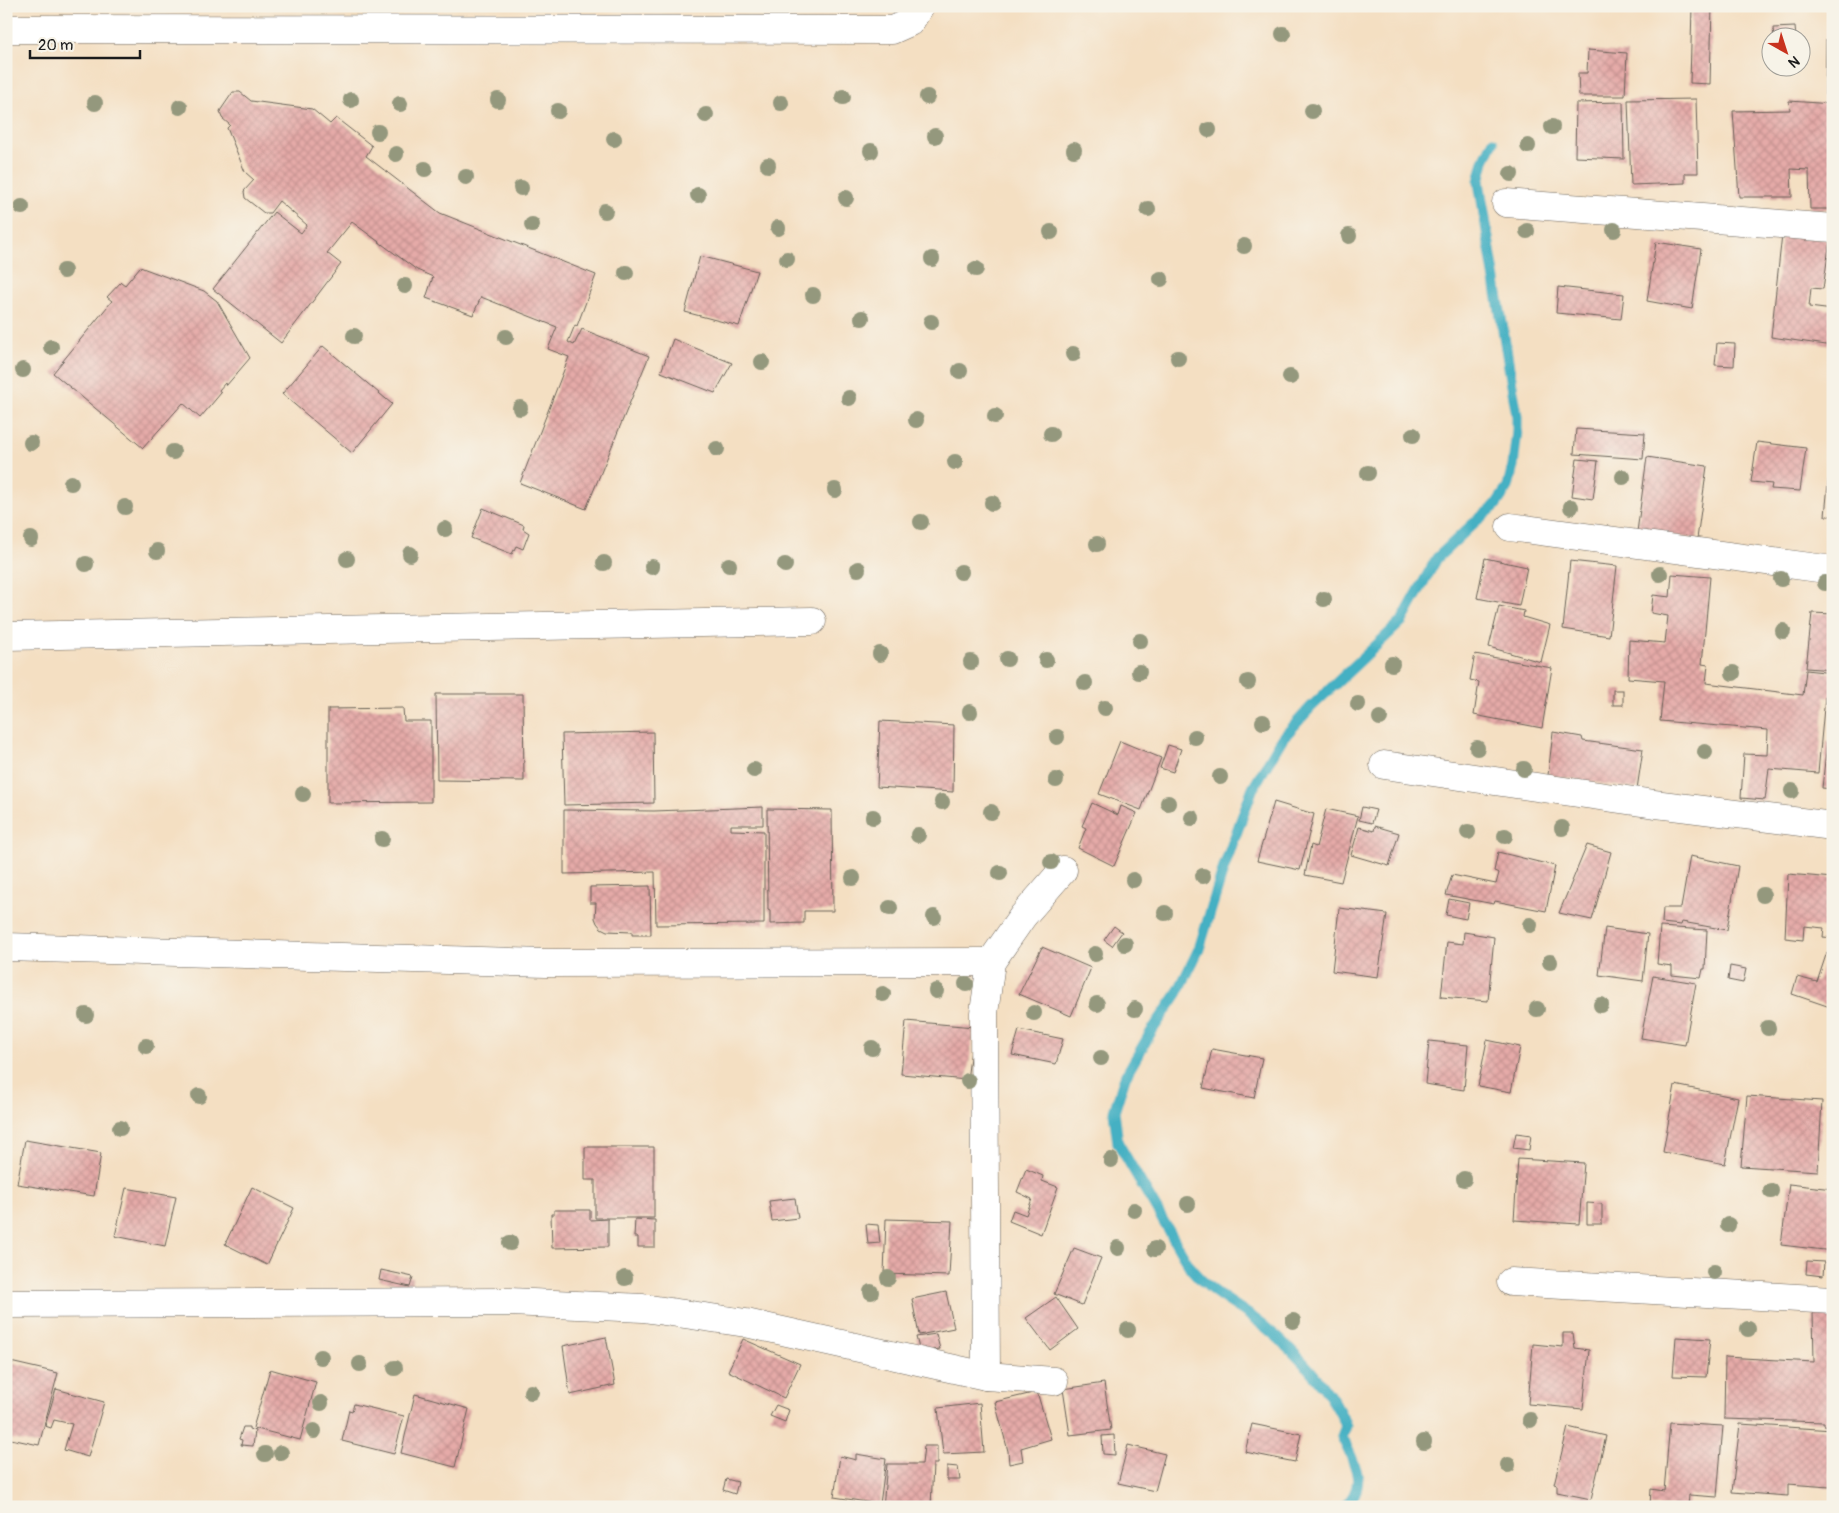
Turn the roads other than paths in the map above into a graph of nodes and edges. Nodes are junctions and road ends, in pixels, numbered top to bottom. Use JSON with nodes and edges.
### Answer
{"nodes":[{"id":1,"x":920,"y":6,"type":"edge"},
{"id":2,"x":6,"y":29,"type":"edge"},
{"id":3,"x":1506,"y":202,"type":"dead end"},
{"id":4,"x":1833,"y":228,"type":"edge"},
{"id":5,"x":1510,"y":527,"type":"dead end"},
{"id":6,"x":1833,"y":570,"type":"edge"},
{"id":7,"x":812,"y":621,"type":"dead end"},
{"id":8,"x":6,"y":636,"type":"edge"},
{"id":9,"x":1384,"y":765,"type":"dead end"},
{"id":10,"x":1833,"y":826,"type":"edge"},
{"id":11,"x":1063,"y":870,"type":"dead end"},
{"id":12,"x":6,"y":947,"type":"edge"},
{"id":13,"x":991,"y":962,"type":"junction"},
{"id":14,"x":1511,"y":1282,"type":"dead end"},
{"id":15,"x":1833,"y":1300,"type":"edge"},
{"id":16,"x":6,"y":1304,"type":"edge"},
{"id":17,"x":986,"y":1376,"type":"junction"},
{"id":18,"x":1054,"y":1382,"type":"dead end"}],
"edges":[{"from":1,"to":2,"type":"street"},
{"from":3,"to":4,"type":"street"},
{"from":5,"to":6,"type":"street"},
{"from":7,"to":8,"type":"street"},
{"from":9,"to":10,"type":"street"},
{"from":11,"to":13,"type":"street"},
{"from":12,"to":13,"type":"street"},
{"from":13,"to":17,"type":"street"},
{"from":14,"to":15,"type":"street"},
{"from":16,"to":17,"type":"street"},
{"from":17,"to":18,"type":"street"}]}
